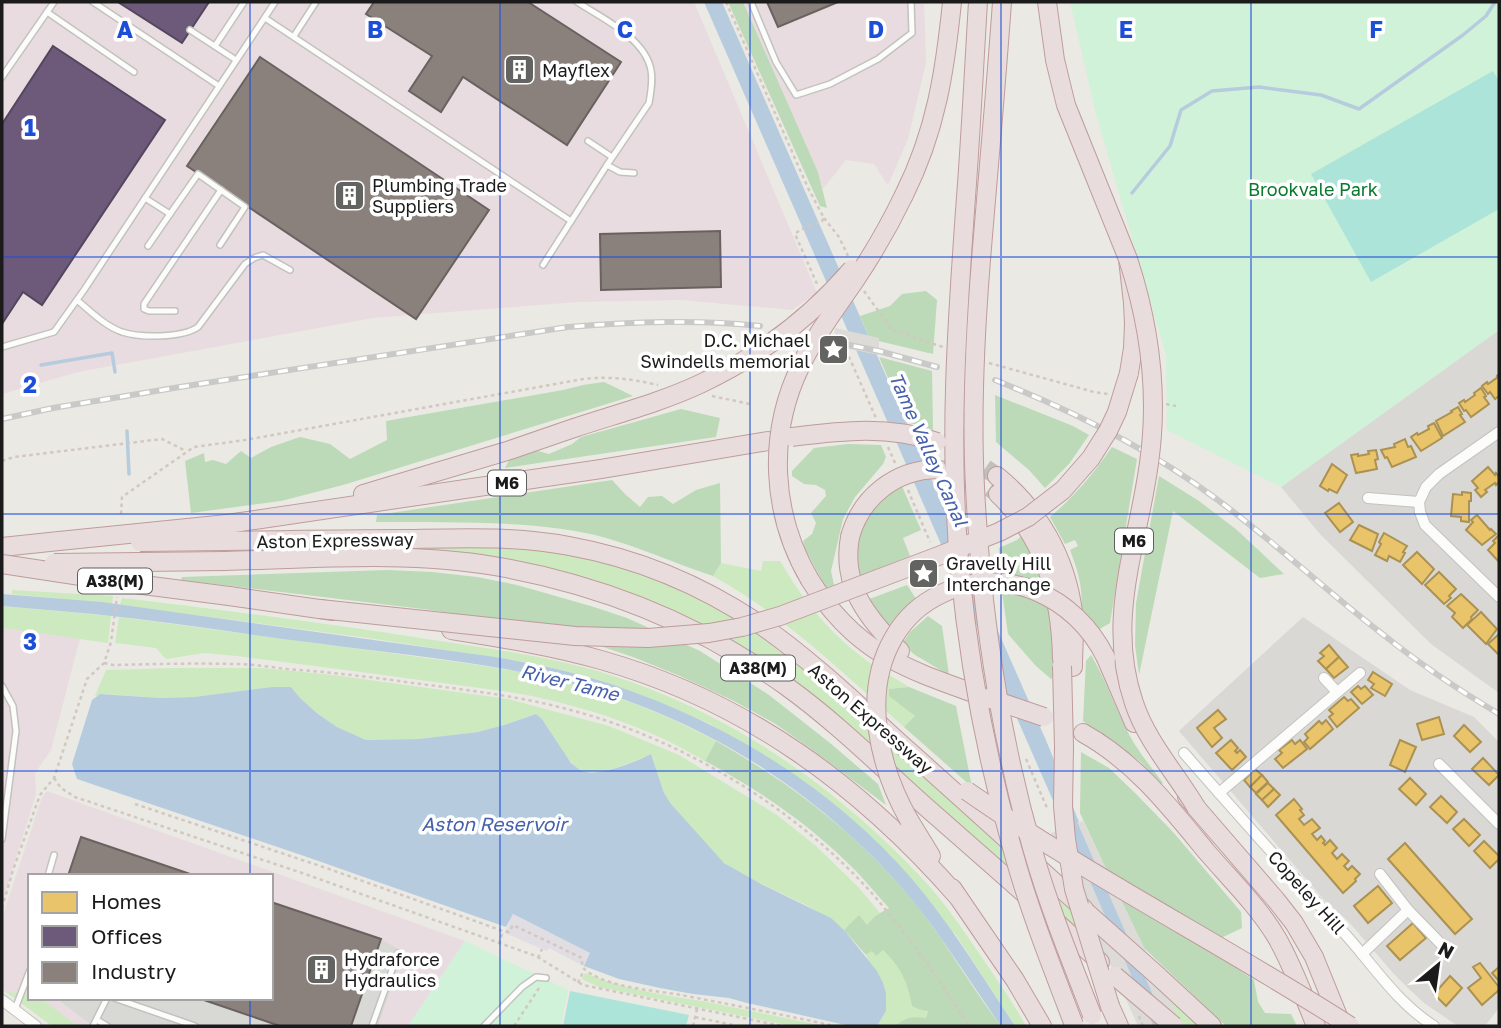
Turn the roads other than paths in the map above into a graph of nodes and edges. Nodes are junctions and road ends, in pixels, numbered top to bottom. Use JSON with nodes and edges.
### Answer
{"nodes":[{"id":1,"x":54,"y":2,"type":"edge"},
{"id":2,"x":93,"y":2,"type":"edge"},
{"id":3,"x":244,"y":2,"type":"edge"},
{"id":4,"x":275,"y":2,"type":"edge"},
{"id":5,"x":316,"y":2,"type":"edge"},
{"id":6,"x":576,"y":2,"type":"edge"},
{"id":7,"x":751,"y":2,"type":"edge"},
{"id":8,"x":911,"y":2,"type":"edge"},
{"id":9,"x":952,"y":2,"type":"edge"},
{"id":10,"x":978,"y":2,"type":"edge"},
{"id":11,"x":1002,"y":2,"type":"edge"},
{"id":12,"x":1047,"y":2,"type":"edge"},
{"id":13,"x":47,"y":12,"type":"junction"},
{"id":14,"x":265,"y":18,"type":"junction"},
{"id":15,"x":190,"y":30,"type":"dead end"},
{"id":16,"x":294,"y":36,"type":"junction"},
{"id":17,"x":215,"y":46,"type":"junction"},
{"id":18,"x":236,"y":60,"type":"junction"},
{"id":19,"x":134,"y":72,"type":"dead end"},
{"id":20,"x":2,"y":77,"type":"edge"},
{"id":21,"x":219,"y":86,"type":"junction"},
{"id":22,"x":587,"y":141,"type":"dead end"},
{"id":23,"x":612,"y":157,"type":"junction"},
{"id":24,"x":607,"y":165,"type":"junction"},
{"id":25,"x":634,"y":173,"type":"dead end"},
{"id":26,"x":221,"y":190,"type":"junction"},
{"id":27,"x":904,"y":195,"type":"junction"},
{"id":28,"x":145,"y":198,"type":"junction"},
{"id":29,"x":170,"y":214,"type":"junction"},
{"id":30,"x":571,"y":221,"type":"junction"},
{"id":31,"x":220,"y":245,"type":"dead end"},
{"id":32,"x":148,"y":246,"type":"dead end"},
{"id":33,"x":1128,"y":259,"type":"junction"},
{"id":34,"x":543,"y":265,"type":"dead end"},
{"id":35,"x":290,"y":270,"type":"dead end"},
{"id":36,"x":77,"y":300,"type":"junction"},
{"id":37,"x":175,"y":311,"type":"dead end"},
{"id":38,"x":2,"y":347,"type":"edge"},
{"id":39,"x":1499,"y":432,"type":"edge"},
{"id":40,"x":792,"y":437,"type":"dead end"},
{"id":41,"x":768,"y":441,"type":"dead end"},
{"id":42,"x":937,"y":442,"type":"dead end"},
{"id":43,"x":937,"y":469,"type":"tunnel mouth"},
{"id":44,"x":998,"y":476,"type":"tunnel mouth"},
{"id":45,"x":1368,"y":498,"type":"dead end"},
{"id":46,"x":1419,"y":502,"type":"junction"},
{"id":47,"x":299,"y":513,"type":"junction"},
{"id":48,"x":226,"y":533,"type":"junction"},
{"id":49,"x":2,"y":547,"type":"edge"},
{"id":50,"x":2,"y":564,"type":"edge"},
{"id":51,"x":1499,"y":597,"type":"edge"},
{"id":52,"x":320,"y":609,"type":"junction"},
{"id":53,"x":1360,"y":673,"type":"dead end"},
{"id":54,"x":921,"y":674,"type":"junction"},
{"id":55,"x":1324,"y":678,"type":"dead end"},
{"id":56,"x":2,"y":686,"type":"edge"},
{"id":57,"x":1337,"y":692,"type":"junction"},
{"id":58,"x":1049,"y":719,"type":"dead end"},
{"id":59,"x":889,"y":733,"type":"junction"},
{"id":60,"x":1083,"y":733,"type":"dead end"},
{"id":61,"x":1184,"y":753,"type":"dead end"},
{"id":62,"x":1439,"y":764,"type":"dead end"},
{"id":63,"x":1219,"y":793,"type":"junction"},
{"id":64,"x":1196,"y":807,"type":"junction"},
{"id":65,"x":1499,"y":824,"type":"edge"},
{"id":66,"x":2,"y":839,"type":"edge"},
{"id":67,"x":54,"y":855,"type":"dead end"},
{"id":68,"x":49,"y":874,"type":"edge"},
{"id":69,"x":1380,"y":874,"type":"dead end"},
{"id":70,"x":958,"y":897,"type":"junction"},
{"id":71,"x":1408,"y":910,"type":"junction"},
{"id":72,"x":1443,"y":946,"type":"dead end"},
{"id":73,"x":398,"y":953,"type":"dead end"},
{"id":74,"x":1362,"y":954,"type":"junction"},
{"id":75,"x":28,"y":975,"type":"edge"},
{"id":76,"x":1115,"y":976,"type":"junction"},
{"id":77,"x":546,"y":978,"type":"road end"},
{"id":78,"x":2,"y":1000,"type":"edge"},
{"id":79,"x":106,"y":1000,"type":"edge"},
{"id":80,"x":120,"y":1000,"type":"edge"},
{"id":81,"x":15,"y":1009,"type":"junction"},
{"id":82,"x":97,"y":1020,"type":"junction"},
{"id":83,"x":36,"y":1026,"type":"edge"},
{"id":84,"x":93,"y":1026,"type":"edge"},
{"id":85,"x":107,"y":1026,"type":"edge"},
{"id":86,"x":195,"y":1026,"type":"edge"},
{"id":87,"x":372,"y":1026,"type":"edge"},
{"id":88,"x":484,"y":1026,"type":"edge"},
{"id":89,"x":1042,"y":1026,"type":"edge"},
{"id":90,"x":1075,"y":1026,"type":"edge"},
{"id":91,"x":1098,"y":1026,"type":"edge"},
{"id":92,"x":1119,"y":1026,"type":"edge"},
{"id":93,"x":1156,"y":1026,"type":"edge"},
{"id":94,"x":1174,"y":1026,"type":"edge"},
{"id":95,"x":1212,"y":1026,"type":"edge"},
{"id":96,"x":1316,"y":1026,"type":"edge"},
{"id":97,"x":1342,"y":1026,"type":"edge"},
{"id":98,"x":1350,"y":1026,"type":"edge"},
{"id":99,"x":1434,"y":1026,"type":"edge"}],
"edges":[{"from":1,"to":13,"type":"lane"},
{"from":2,"to":21,"type":"lane"},
{"from":3,"to":17,"type":"lane"},
{"from":4,"to":14,"type":"lane"},
{"from":5,"to":16,"type":"lane"},
{"from":6,"to":23,"type":"lane"},
{"from":7,"to":8,"type":"lane"},
{"from":9,"to":27,"type":"highway","number":"M6"},
{"from":10,"to":90,"type":"highway","bridge":true},
{"from":11,"to":91,"type":"highway","bridge":true},
{"from":12,"to":33,"type":"highway","number":"M6"},
{"from":13,"to":19,"type":"lane"},
{"from":13,"to":20,"type":"lane"},
{"from":14,"to":16,"type":"lane"},
{"from":14,"to":18,"type":"lane"},
{"from":15,"to":17,"type":"lane"},
{"from":16,"to":30,"type":"lane"},
{"from":17,"to":18,"type":"lane"},
{"from":18,"to":21,"type":"lane"},
{"from":21,"to":28,"type":"lane"},
{"from":22,"to":23,"type":"lane"},
{"from":23,"to":24,"type":"lane"},
{"from":24,"to":25,"type":"lane"},
{"from":24,"to":30,"type":"lane"},
{"from":26,"to":29,"type":"lane"},
{"from":26,"to":31,"type":"lane"},
{"from":26,"to":37,"type":"lane"},
{"from":27,"to":47,"type":"highway","number":"M6","bridge":true},
{"from":27,"to":54,"type":"highway","number":"M6","bridge":true},
{"from":28,"to":29,"type":"lane"},
{"from":28,"to":36,"type":"lane"},
{"from":29,"to":32,"type":"lane"},
{"from":30,"to":34,"type":"lane"},
{"from":33,"to":52,"type":"highway","number":"A38(M)","bridge":true},
{"from":33,"to":64,"type":"highway","number":"M6","bridge":true},
{"from":35,"to":36,"type":"lane"},
{"from":36,"to":38,"type":"lane"},
{"from":39,"to":46,"type":"street"},
{"from":40,"to":42,"type":"highway","bridge":true},
{"from":41,"to":47,"type":"highway","number":"M6"},
{"from":43,"to":54,"type":"highway","number":"M6","bridge":true},
{"from":44,"to":92,"type":"highway","bridge":true},
{"from":45,"to":46,"type":"street"},
{"from":46,"to":51,"type":"street"},
{"from":47,"to":48,"type":"highway","number":"M6"},
{"from":48,"to":49,"type":"highway","number":"M6","bridge":true},
{"from":48,"to":59,"type":"highway","name":"Aston Expressway","number":"A38(M)"},
{"from":50,"to":52,"type":"highway","number":"A38(M)","bridge":true},
{"from":50,"to":76,"type":"highway","name":"Aston Expressway","number":"A38(M)","bridge":true},
{"from":52,"to":70,"type":"highway","number":"A38(M)","bridge":true},
{"from":53,"to":57,"type":"street"},
{"from":54,"to":58,"type":"highway","number":"M6","bridge":true},
{"from":55,"to":57,"type":"street"},
{"from":56,"to":66,"type":"lane"},
{"from":57,"to":63,"type":"street"},
{"from":59,"to":95,"type":"highway","name":"Aston Expressway","number":"A38(M)","bridge":true},
{"from":59,"to":98,"type":"highway","number":"A38(M)","bridge":true},
{"from":60,"to":96,"type":"highway"},
{"from":61,"to":63,"type":"street","name":"Copeley Hill"},
{"from":62,"to":65,"type":"street"},
{"from":63,"to":74,"type":"street","name":"Copeley Hill"},
{"from":64,"to":70,"type":"highway","number":"M6","bridge":true},
{"from":64,"to":97,"type":"highway","number":"M6"},
{"from":67,"to":68,"type":"lane"},
{"from":69,"to":71,"type":"street"},
{"from":70,"to":89,"type":"highway","number":"M6"},
{"from":71,"to":72,"type":"street"},
{"from":71,"to":74,"type":"street"},
{"from":73,"to":87,"type":"lane"},
{"from":74,"to":99,"type":"street","name":"Copeley Hill"},
{"from":75,"to":81,"type":"lane"},
{"from":76,"to":93,"type":"highway","number":"A38(M)","bridge":true},
{"from":76,"to":94,"type":"highway","name":"Aston Expressway","number":"A38(M)","bridge":true},
{"from":77,"to":88,"type":"lane"},
{"from":78,"to":81,"type":"street"},
{"from":79,"to":82,"type":"lane"},
{"from":80,"to":86,"type":"lane"},
{"from":81,"to":83,"type":"street"},
{"from":82,"to":84,"type":"lane"},
{"from":82,"to":85,"type":"lane"}]}
